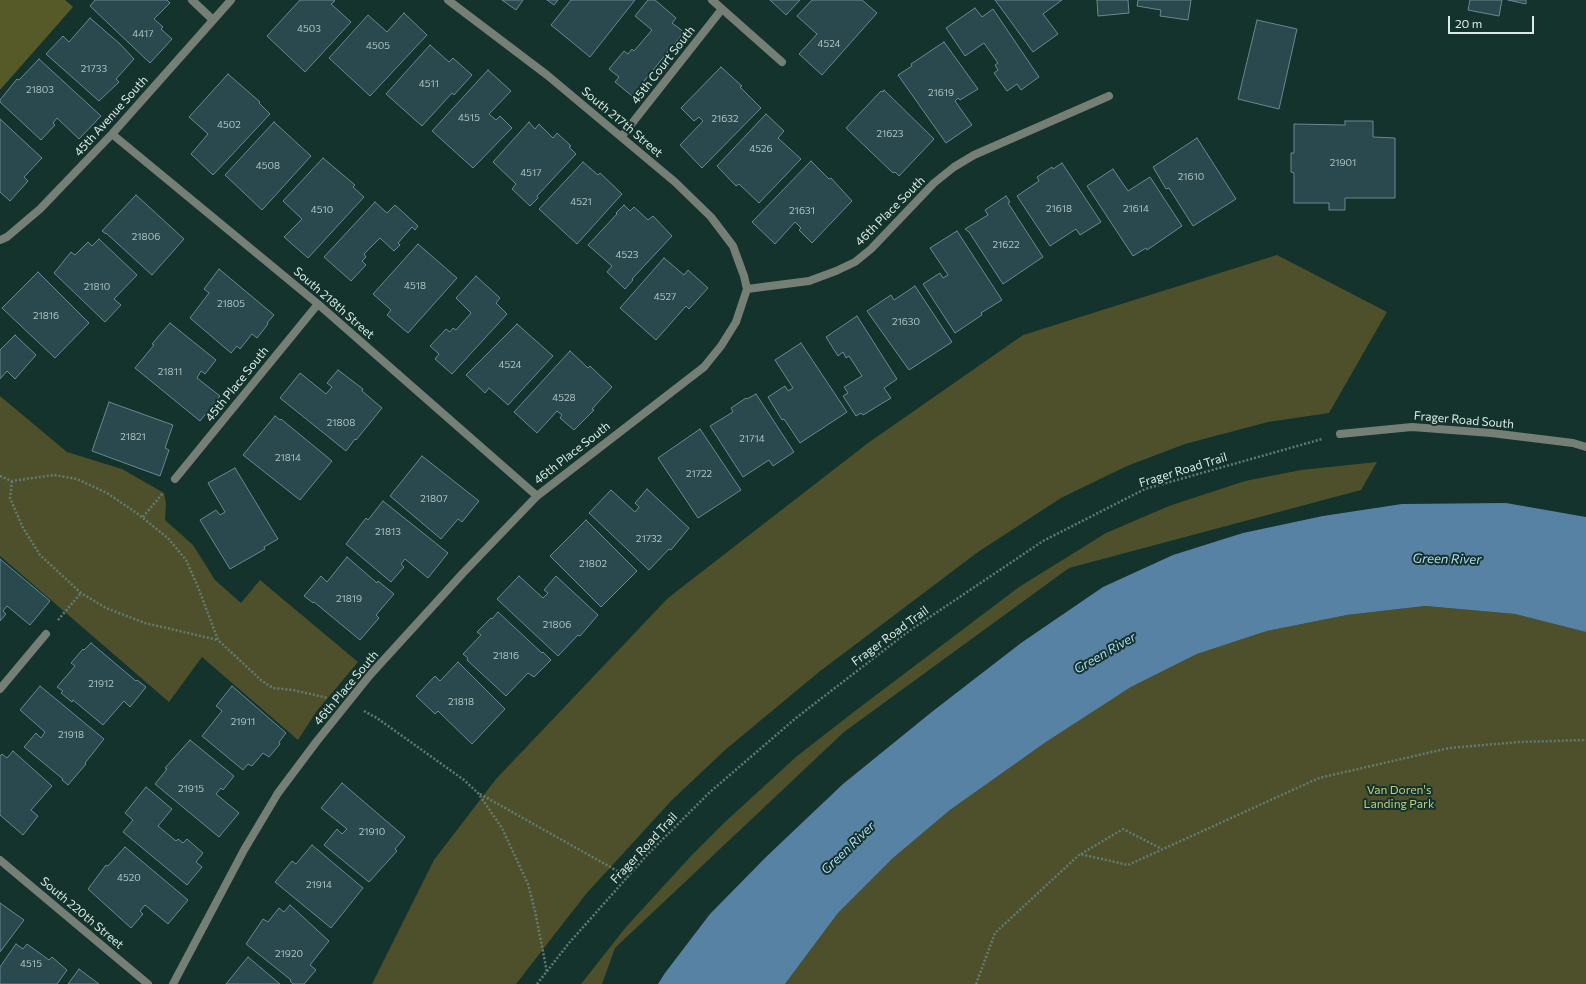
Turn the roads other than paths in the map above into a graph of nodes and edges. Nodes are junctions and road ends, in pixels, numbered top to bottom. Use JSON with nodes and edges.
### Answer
{"nodes":[{"id":1,"x":192,"y":0,"type":"edge"},
{"id":2,"x":231,"y":0,"type":"edge"},
{"id":3,"x":448,"y":0,"type":"edge"},
{"id":4,"x":712,"y":0,"type":"edge"},
{"id":5,"x":722,"y":9,"type":"junction"},
{"id":6,"x":213,"y":20,"type":"junction"},
{"id":7,"x":782,"y":62,"type":"dead end"},
{"id":8,"x":1109,"y":96,"type":"dead end"},
{"id":9,"x":112,"y":134,"type":"junction"},
{"id":10,"x":622,"y":136,"type":"junction"},
{"id":11,"x":0,"y":240,"type":"edge"},
{"id":12,"x":747,"y":290,"type":"junction"},
{"id":13,"x":318,"y":304,"type":"junction"},
{"id":14,"x":1340,"y":434,"type":"road end"},
{"id":15,"x":1586,"y":447,"type":"edge"},
{"id":16,"x":175,"y":479,"type":"road end"},
{"id":17,"x":537,"y":496,"type":"junction"},
{"id":18,"x":46,"y":634,"type":"road end"},
{"id":19,"x":0,"y":689,"type":"edge"},
{"id":20,"x":0,"y":860,"type":"edge"},
{"id":21,"x":148,"y":984,"type":"edge"},
{"id":22,"x":173,"y":984,"type":"edge"}],
"edges":[{"from":1,"to":6,"type":"street"},
{"from":2,"to":6,"type":"street","name":"45th Avenue South"},
{"from":3,"to":10,"type":"street","name":"South 217th Street"},
{"from":4,"to":5,"type":"street"},
{"from":5,"to":7,"type":"street"},
{"from":5,"to":10,"type":"street","name":"45th Court South"},
{"from":6,"to":9,"type":"street","name":"45th Avenue South"},
{"from":8,"to":12,"type":"street","name":"46th Place South"},
{"from":9,"to":11,"type":"street","name":"45th Avenue South"},
{"from":9,"to":13,"type":"street","name":"South 218th Street"},
{"from":10,"to":12,"type":"street","name":"South 217th Street"},
{"from":12,"to":17,"type":"street","name":"46th Place South"},
{"from":13,"to":16,"type":"street","name":"45th Place South"},
{"from":13,"to":17,"type":"street","name":"South 218th Street"},
{"from":14,"to":15,"type":"street","name":"Frager Road South"},
{"from":17,"to":22,"type":"street","name":"46th Place South"},
{"from":18,"to":19,"type":"street"},
{"from":20,"to":21,"type":"street","name":"South 220th Street"}]}
